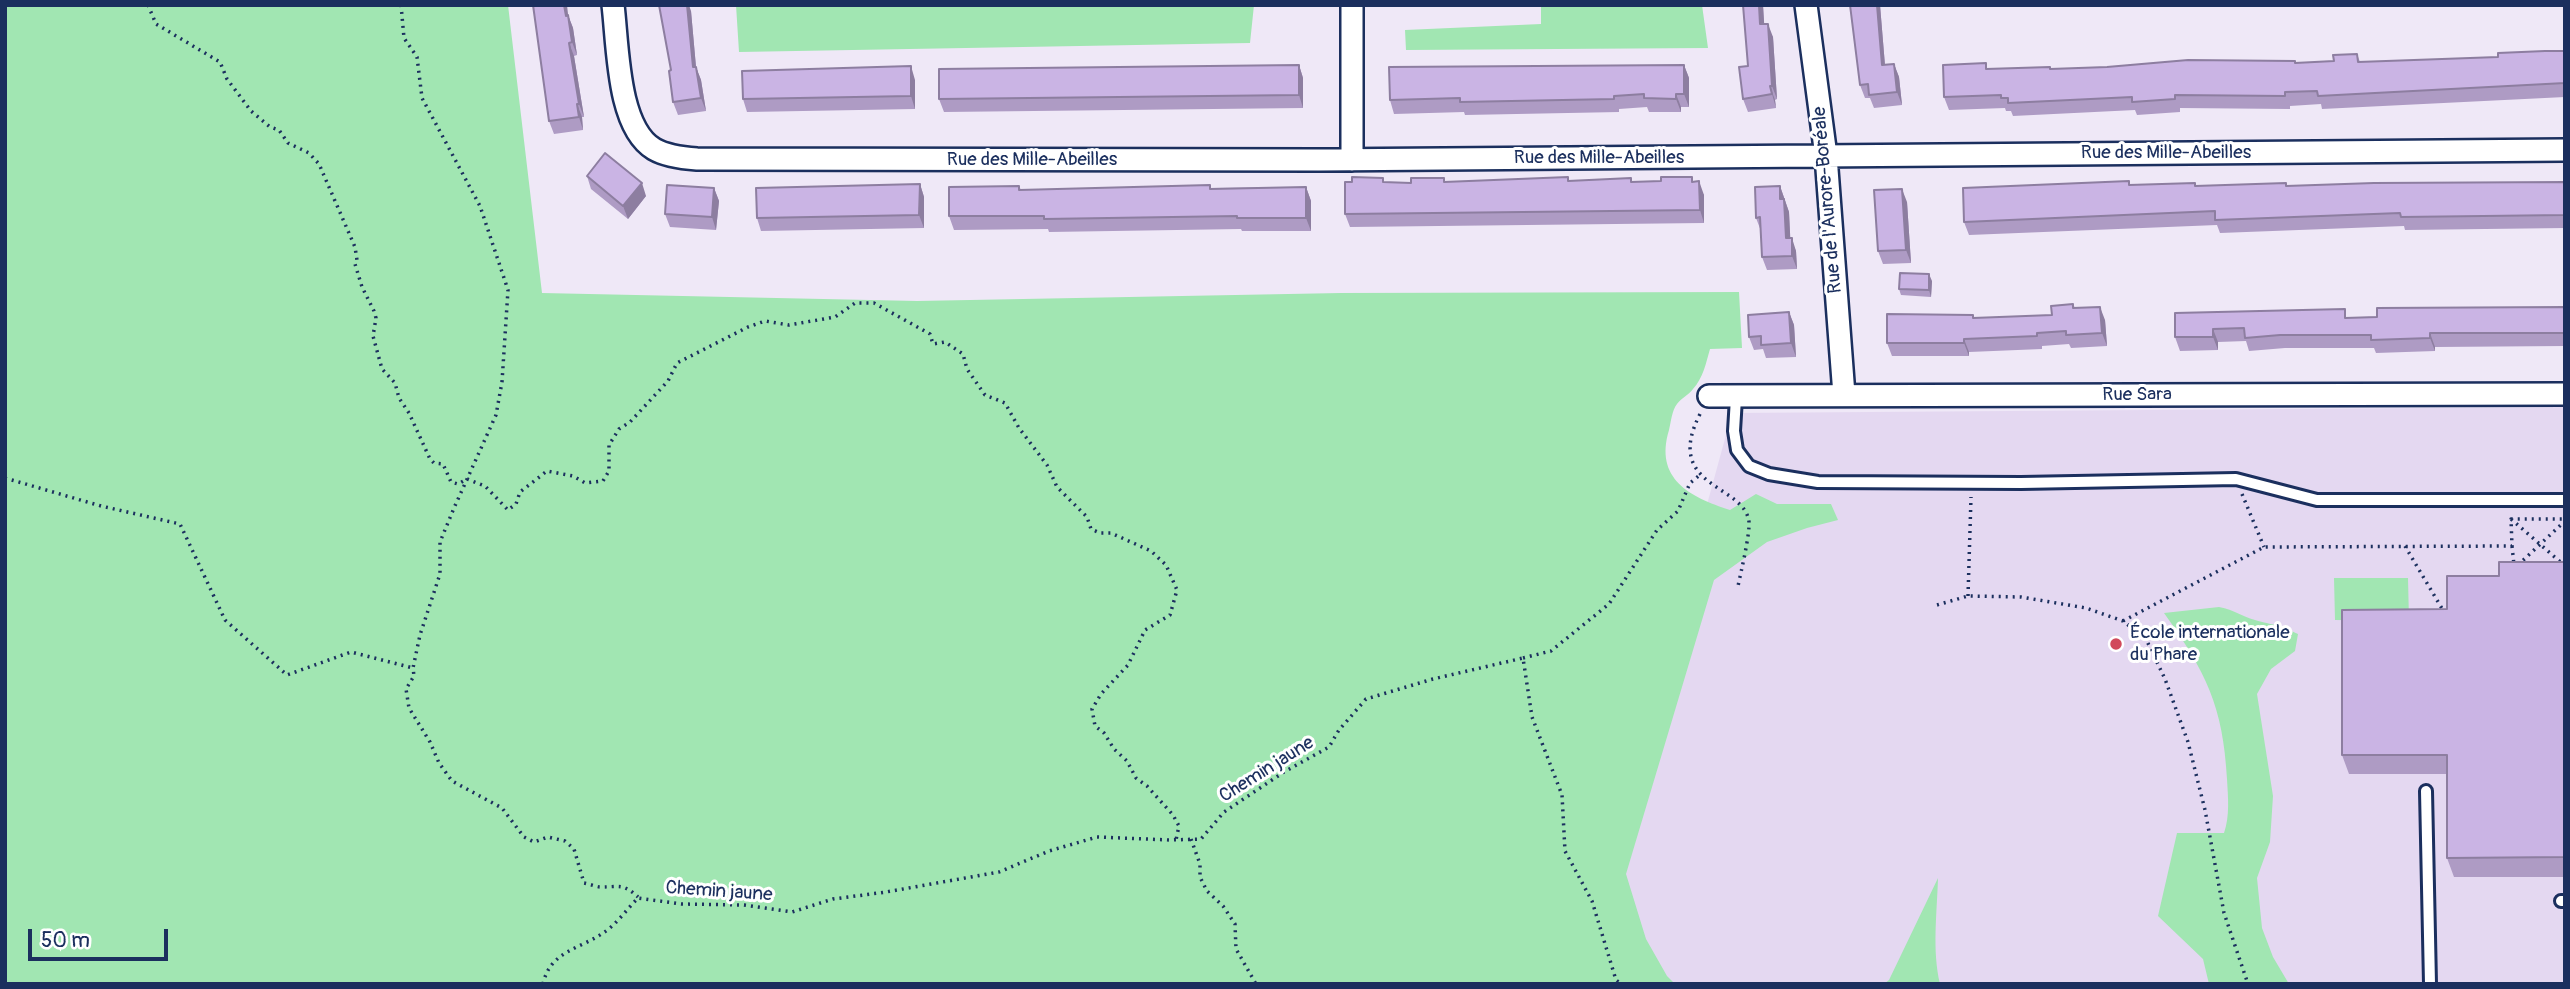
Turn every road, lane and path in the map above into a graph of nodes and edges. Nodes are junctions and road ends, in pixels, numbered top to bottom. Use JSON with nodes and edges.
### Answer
{"nodes":[{"id":1,"x":148,"y":5,"type":"edge"},
{"id":2,"x":401,"y":5,"type":"edge"},
{"id":3,"x":613,"y":5,"type":"edge"},
{"id":4,"x":1352,"y":5,"type":"edge"},
{"id":5,"x":1806,"y":5,"type":"edge"},
{"id":6,"x":2565,"y":150,"type":"edge"},
{"id":7,"x":1826,"y":156,"type":"junction"},
{"id":8,"x":1352,"y":160,"type":"junction"},
{"id":9,"x":2565,"y":394,"type":"edge"},
{"id":10,"x":1844,"y":395,"type":"junction"},
{"id":11,"x":1709,"y":396,"type":"joint"},
{"id":12,"x":1736,"y":398,"type":"junction"},
{"id":13,"x":1701,"y":474,"type":"junction"},
{"id":14,"x":5,"y":478,"type":"edge"},
{"id":15,"x":467,"y":479,"type":"junction"},
{"id":16,"x":2236,"y":479,"type":"junction"},
{"id":17,"x":1972,"y":483,"type":"junction"},
{"id":18,"x":2565,"y":500,"type":"edge"},
{"id":19,"x":2511,"y":519,"type":"junction"},
{"id":20,"x":2565,"y":520,"type":"edge"},
{"id":21,"x":2540,"y":545,"type":"junction"},
{"id":22,"x":2405,"y":546,"type":"junction"},
{"id":23,"x":2264,"y":547,"type":"junction"},
{"id":24,"x":2512,"y":547,"type":"junction"},
{"id":25,"x":2565,"y":567,"type":"edge"},
{"id":26,"x":2552,"y":568,"type":"edge"},
{"id":27,"x":2514,"y":569,"type":"junction"},
{"id":28,"x":2527,"y":569,"type":"edge"},
{"id":29,"x":1738,"y":586,"type":"dead end"},
{"id":30,"x":1968,"y":596,"type":"junction"},
{"id":31,"x":1937,"y":606,"type":"dead end"},
{"id":32,"x":2447,"y":617,"type":"edge"},
{"id":33,"x":2123,"y":621,"type":"junction"},
{"id":34,"x":1523,"y":659,"type":"junction"},
{"id":35,"x":413,"y":668,"type":"junction"},
{"id":36,"x":2426,"y":792,"type":"dead end"},
{"id":37,"x":1191,"y":839,"type":"junction"},
{"id":38,"x":1176,"y":840,"type":"junction"},
{"id":39,"x":638,"y":898,"type":"junction"},
{"id":40,"x":543,"y":984,"type":"edge"},
{"id":41,"x":1256,"y":984,"type":"edge"},
{"id":42,"x":1621,"y":984,"type":"edge"},
{"id":43,"x":2248,"y":984,"type":"edge"},
{"id":44,"x":2430,"y":984,"type":"edge"}],
"edges":[{"from":1,"to":15,"type":"path"},
{"from":2,"to":15,"type":"path"},
{"from":3,"to":8,"type":"street","name":"Rue des Mille-Abeilles"},
{"from":4,"to":8,"type":"street"},
{"from":5,"to":7,"type":"street","name":"Rue de l'Aurore-Boréale"},
{"from":6,"to":7,"type":"street","name":"Rue des Mille-Abeilles"},
{"from":7,"to":8,"type":"street","name":"Rue des Mille-Abeilles"},
{"from":7,"to":10,"type":"street","name":"Rue de l'Aurore-Boréale"},
{"from":9,"to":10,"type":"street","name":"Rue Sara"},
{"from":10,"to":12,"type":"street","name":"Rue Sara"},
{"from":11,"to":12,"type":"street","name":"Rue Sara"},
{"from":11,"to":13,"type":"path"},
{"from":12,"to":17,"type":"lane"},
{"from":13,"to":29,"type":"path"},
{"from":13,"to":34,"type":"path","name":"Chemin jaune"},
{"from":14,"to":35,"type":"path"},
{"from":15,"to":35,"type":"path"},
{"from":15,"to":38,"type":"path"},
{"from":16,"to":17,"type":"lane"},
{"from":16,"to":18,"type":"lane"},
{"from":16,"to":23,"type":"path"},
{"from":17,"to":30,"type":"path"},
{"from":19,"to":20,"type":"path"},
{"from":19,"to":21,"type":"path"},
{"from":19,"to":24,"type":"path"},
{"from":20,"to":21,"type":"path"},
{"from":21,"to":25,"type":"path"},
{"from":21,"to":27,"type":"path"},
{"from":22,"to":23,"type":"path"},
{"from":22,"to":24,"type":"path"},
{"from":22,"to":32,"type":"path"},
{"from":23,"to":33,"type":"path"},
{"from":24,"to":27,"type":"path"},
{"from":25,"to":26,"type":"path"},
{"from":27,"to":28,"type":"path"},
{"from":30,"to":31,"type":"path"},
{"from":30,"to":33,"type":"path"},
{"from":33,"to":43,"type":"path"},
{"from":34,"to":37,"type":"path","name":"Chemin jaune"},
{"from":34,"to":42,"type":"path"},
{"from":35,"to":39,"type":"path"},
{"from":36,"to":44,"type":"lane"},
{"from":37,"to":38,"type":"path","name":"Chemin jaune"},
{"from":37,"to":41,"type":"path"},
{"from":38,"to":39,"type":"path","name":"Chemin jaune"},
{"from":39,"to":40,"type":"path","name":"Chemin jaune"}]}
